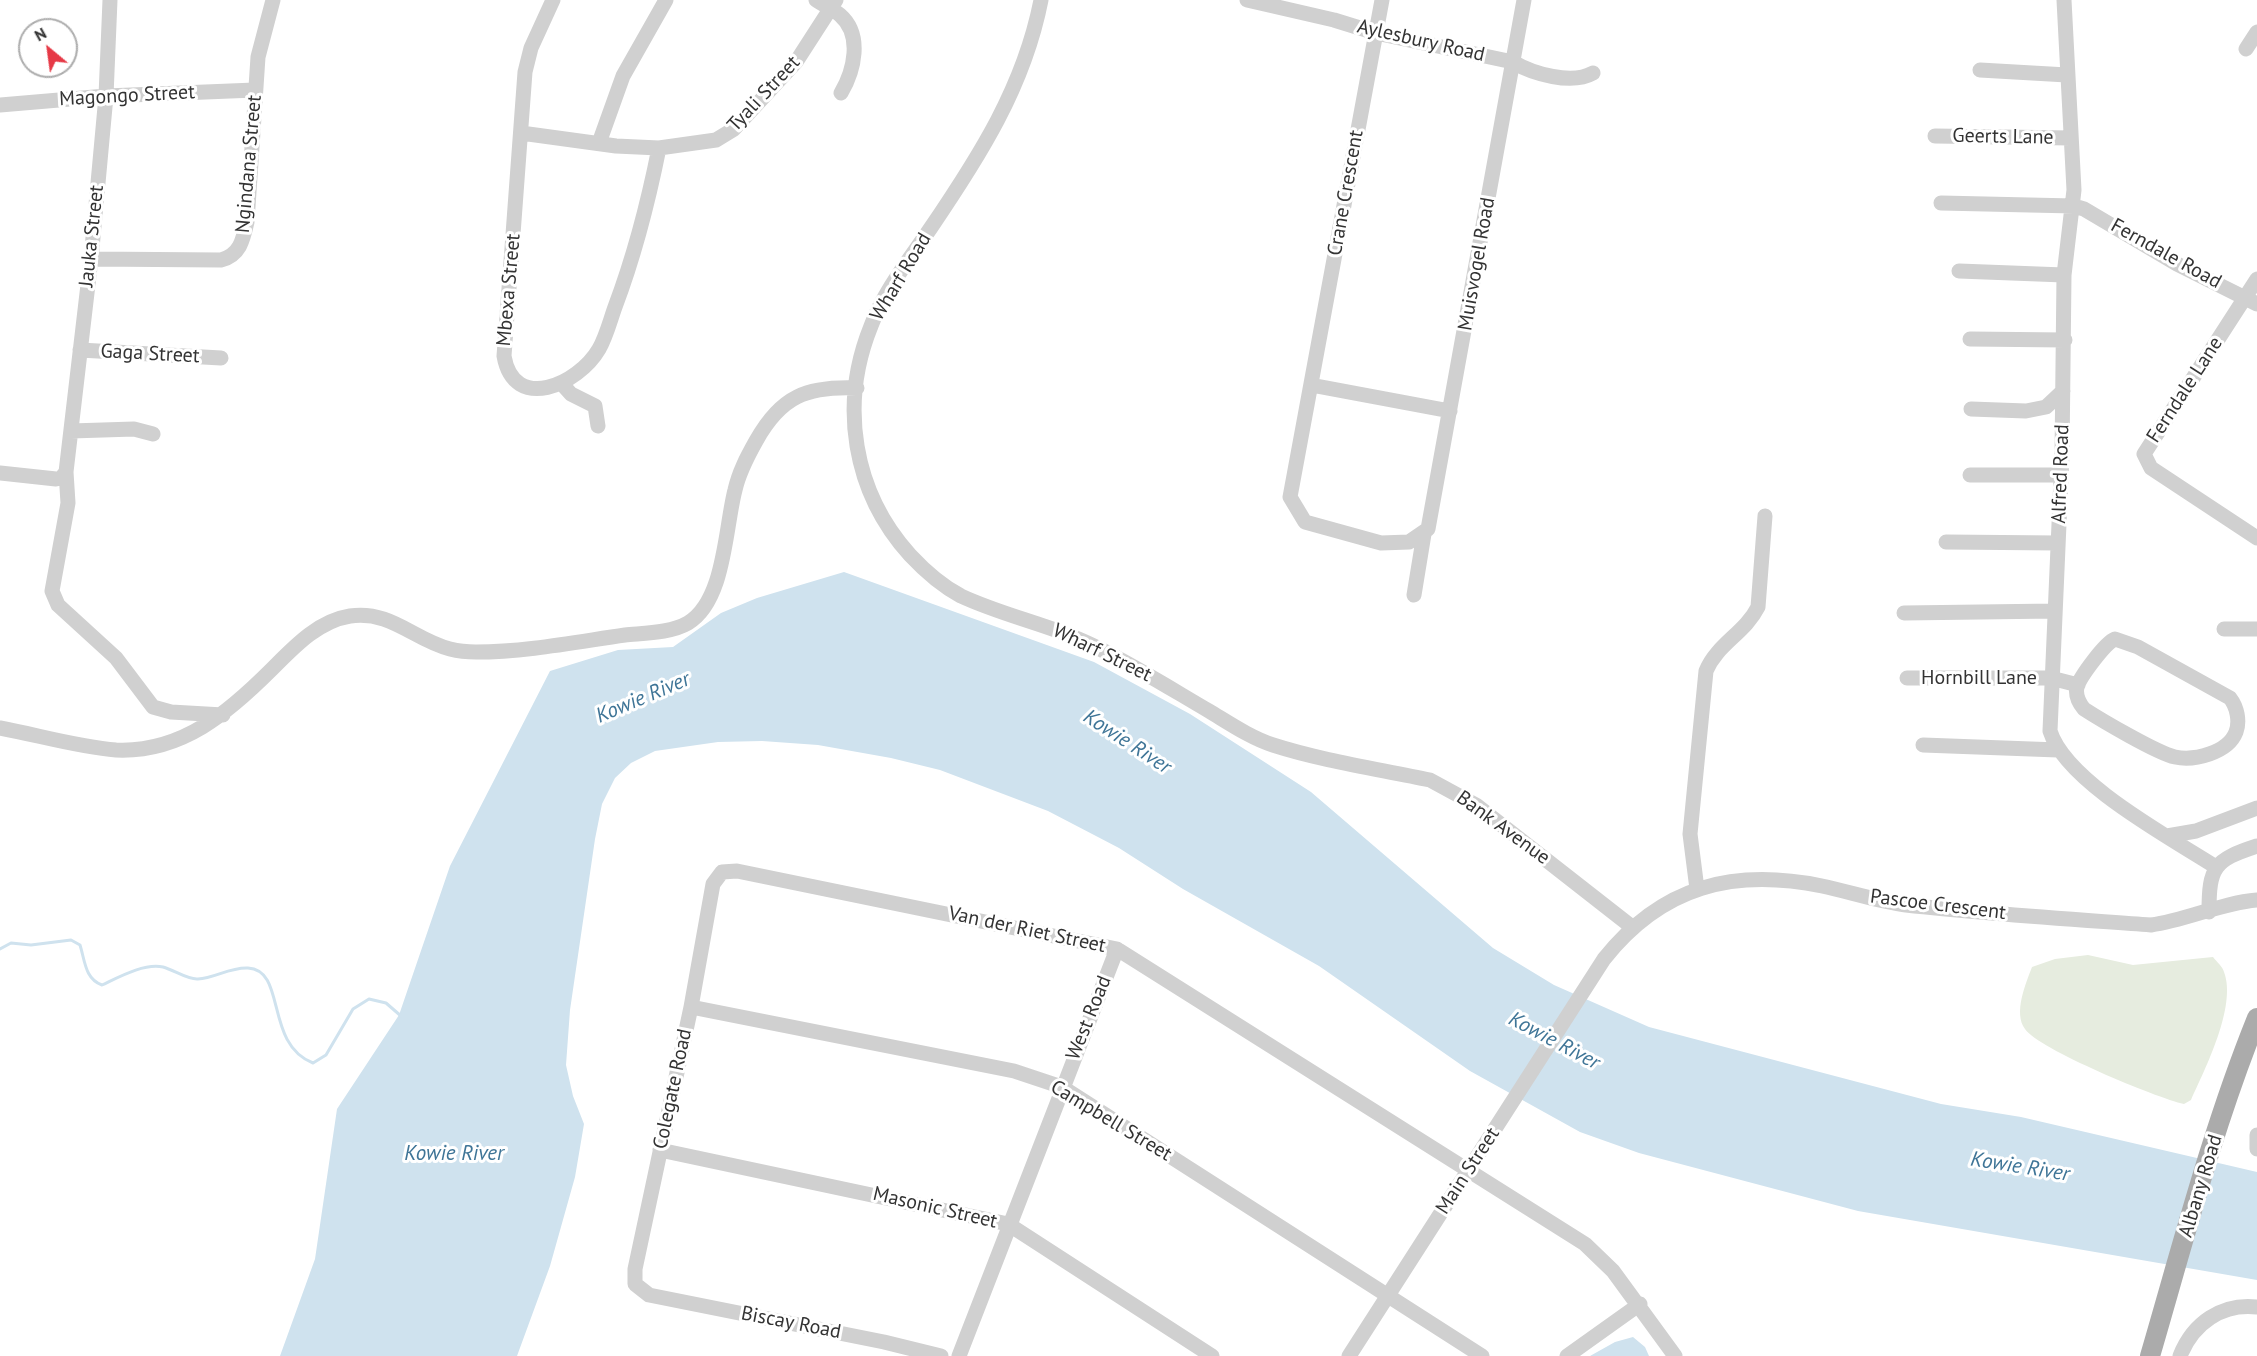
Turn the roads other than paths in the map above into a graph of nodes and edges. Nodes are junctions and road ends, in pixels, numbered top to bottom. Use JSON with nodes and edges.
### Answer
{"nodes":[{"id":1,"x":110,"y":0,"type":"edge"},
{"id":2,"x":273,"y":0,"type":"edge"},
{"id":3,"x":553,"y":0,"type":"edge"},
{"id":4,"x":666,"y":0,"type":"edge"},
{"id":5,"x":816,"y":0,"type":"edge"},
{"id":6,"x":1041,"y":0,"type":"edge"},
{"id":7,"x":1247,"y":0,"type":"edge"},
{"id":8,"x":1382,"y":0,"type":"edge"},
{"id":9,"x":1524,"y":0,"type":"edge"},
{"id":10,"x":2064,"y":0,"type":"edge"},
{"id":11,"x":833,"y":5,"type":"edge"},
{"id":12,"x":2257,"y":32,"type":"edge"},
{"id":13,"x":1376,"y":33,"type":"junction"},
{"id":14,"x":2246,"y":49,"type":"dead end"},
{"id":15,"x":1513,"y":62,"type":"junction"},
{"id":16,"x":1980,"y":70,"type":"dead end"},
{"id":17,"x":1593,"y":73,"type":"dead end"},
{"id":18,"x":2067,"y":75,"type":"junction"},
{"id":19,"x":255,"y":90,"type":"junction"},
{"id":20,"x":841,"y":93,"type":"dead end"},
{"id":21,"x":106,"y":96,"type":"junction"},
{"id":22,"x":0,"y":105,"type":"edge"},
{"id":23,"x":521,"y":133,"type":"junction"},
{"id":24,"x":1935,"y":136,"type":"dead end"},
{"id":25,"x":2071,"y":138,"type":"junction"},
{"id":26,"x":599,"y":143,"type":"junction"},
{"id":27,"x":658,"y":148,"type":"junction"},
{"id":28,"x":1941,"y":202,"type":"dead end"},
{"id":29,"x":2074,"y":206,"type":"junction"},
{"id":30,"x":91,"y":259,"type":"junction"},
{"id":31,"x":1959,"y":271,"type":"dead end"},
{"id":32,"x":2064,"y":275,"type":"junction"},
{"id":33,"x":2257,"y":279,"type":"edge"},
{"id":34,"x":2251,"y":300,"type":"edge"},
{"id":35,"x":1970,"y":339,"type":"dead end"},
{"id":36,"x":2065,"y":340,"type":"junction"},
{"id":37,"x":80,"y":350,"type":"junction"},
{"id":38,"x":221,"y":358,"type":"dead end"},
{"id":39,"x":562,"y":384,"type":"junction"},
{"id":40,"x":1311,"y":385,"type":"junction"},
{"id":41,"x":857,"y":388,"type":"junction"},
{"id":42,"x":2064,"y":391,"type":"junction"},
{"id":43,"x":1971,"y":409,"type":"dead end"},
{"id":44,"x":1450,"y":411,"type":"junction"},
{"id":45,"x":598,"y":426,"type":"dead end"},
{"id":46,"x":71,"y":431,"type":"junction"},
{"id":47,"x":153,"y":434,"type":"dead end"},
{"id":48,"x":66,"y":472,"type":"junction"},
{"id":49,"x":0,"y":473,"type":"edge"},
{"id":50,"x":1970,"y":475,"type":"dead end"},
{"id":51,"x":2061,"y":475,"type":"junction"},
{"id":52,"x":1765,"y":516,"type":"dead end"},
{"id":53,"x":1426,"y":531,"type":"junction"},
{"id":54,"x":2257,"y":538,"type":"edge"},
{"id":55,"x":1946,"y":542,"type":"dead end"},
{"id":56,"x":2058,"y":543,"type":"junction"},
{"id":57,"x":944,"y":585,"type":"joint"},
{"id":58,"x":1414,"y":595,"type":"dead end"},
{"id":59,"x":2055,"y":611,"type":"junction"},
{"id":60,"x":1904,"y":614,"type":"dead end"},
{"id":61,"x":2224,"y":628,"type":"dead end"},
{"id":62,"x":2257,"y":629,"type":"edge"},
{"id":63,"x":1907,"y":678,"type":"dead end"},
{"id":64,"x":2051,"y":678,"type":"junction"},
{"id":65,"x":2078,"y":685,"type":"junction"},
{"id":66,"x":223,"y":715,"type":"junction"},
{"id":67,"x":0,"y":728,"type":"edge"},
{"id":68,"x":1253,"y":736,"type":"joint"},
{"id":69,"x":1923,"y":746,"type":"dead end"},
{"id":70,"x":2058,"y":750,"type":"junction"},
{"id":71,"x":2257,"y":808,"type":"edge"},
{"id":72,"x":2167,"y":836,"type":"junction"},
{"id":73,"x":2257,"y":846,"type":"edge"},
{"id":74,"x":2216,"y":867,"type":"junction"},
{"id":75,"x":713,"y":884,"type":"joint"},
{"id":76,"x":1697,"y":889,"type":"junction"},
{"id":77,"x":2257,"y":900,"type":"edge"},
{"id":78,"x":2209,"y":912,"type":"junction"},
{"id":79,"x":1632,"y":927,"type":"junction"},
{"id":80,"x":1117,"y":949,"type":"junction"},
{"id":81,"x":1586,"y":986,"type":"joint"},
{"id":82,"x":691,"y":1007,"type":"junction"},
{"id":83,"x":2257,"y":1018,"type":"edge"},
{"id":84,"x":1062,"y":1087,"type":"junction"},
{"id":85,"x":2257,"y":1135,"type":"edge"},
{"id":86,"x":2257,"y":1149,"type":"edge"},
{"id":87,"x":660,"y":1150,"type":"junction"},
{"id":88,"x":1468,"y":1171,"type":"junction"},
{"id":89,"x":1008,"y":1224,"type":"junction"},
{"id":90,"x":641,"y":1291,"type":"joint"},
{"id":91,"x":1386,"y":1296,"type":"junction"},
{"id":92,"x":1640,"y":1304,"type":"junction"},
{"id":93,"x":2257,"y":1307,"type":"edge"},
{"id":94,"x":941,"y":1356,"type":"edge"},
{"id":95,"x":959,"y":1356,"type":"edge"},
{"id":96,"x":1212,"y":1356,"type":"edge"},
{"id":97,"x":1349,"y":1356,"type":"edge"},
{"id":98,"x":1482,"y":1356,"type":"edge"},
{"id":99,"x":1567,"y":1356,"type":"edge"},
{"id":100,"x":1675,"y":1356,"type":"edge"},
{"id":101,"x":2150,"y":1356,"type":"edge"},
{"id":102,"x":2180,"y":1356,"type":"edge"}],
"edges":[{"from":1,"to":21,"type":"street","name":"Jauka Street"},
{"from":2,"to":19,"type":"street","name":"Ngindana Street"},
{"from":3,"to":23,"type":"street","name":"Mbexa Street"},
{"from":4,"to":26,"type":"street"},
{"from":5,"to":11,"type":"street"},
{"from":6,"to":41,"type":"street","name":"Wharf Road"},
{"from":7,"to":13,"type":"street","name":"Aylesbury Road"},
{"from":8,"to":13,"type":"street","name":"Crane Crescent"},
{"from":9,"to":15,"type":"street","name":"Muisvogel Road"},
{"from":10,"to":18,"type":"street","name":"Alfred Road"},
{"from":11,"to":20,"type":"street"},
{"from":11,"to":27,"type":"street","name":"Tyali Street"},
{"from":12,"to":14,"type":"street"},
{"from":13,"to":15,"type":"street","name":"Aylesbury Road"},
{"from":13,"to":40,"type":"street","name":"Crane Crescent"},
{"from":15,"to":17,"type":"street","name":"Aylesbury Road"},
{"from":15,"to":44,"type":"street","name":"Muisvogel Road"},
{"from":16,"to":18,"type":"street"},
{"from":18,"to":25,"type":"street","name":"Alfred Road"},
{"from":19,"to":21,"type":"street","name":"Magongo Street"},
{"from":19,"to":30,"type":"street","name":"Ngindana Street"},
{"from":21,"to":22,"type":"street","name":"Magongo Street"},
{"from":21,"to":30,"type":"street","name":"Jauka Street"},
{"from":23,"to":26,"type":"street","name":"Tyali Street"},
{"from":23,"to":39,"type":"street","name":"Mbexa Street"},
{"from":24,"to":25,"type":"street","name":"Geerts Lane"},
{"from":25,"to":29,"type":"street","name":"Alfred Road"},
{"from":26,"to":27,"type":"street","name":"Tyali Street"},
{"from":27,"to":39,"type":"street"},
{"from":28,"to":29,"type":"street"},
{"from":29,"to":32,"type":"street","name":"Alfred Road"},
{"from":29,"to":34,"type":"street","name":"Ferndale Road"},
{"from":30,"to":37,"type":"street","name":"Jauka Street"},
{"from":31,"to":32,"type":"street"},
{"from":32,"to":36,"type":"street","name":"Alfred Road"},
{"from":33,"to":34,"type":"street"},
{"from":34,"to":54,"type":"street","name":"Ferndale Lane"},
{"from":35,"to":36,"type":"street"},
{"from":36,"to":42,"type":"street","name":"Alfred Road"},
{"from":37,"to":38,"type":"street","name":"Gaga Street"},
{"from":37,"to":46,"type":"street","name":"Jauka Street"},
{"from":39,"to":45,"type":"street"},
{"from":40,"to":44,"type":"street"},
{"from":40,"to":53,"type":"street","name":"Crane Crescent"},
{"from":41,"to":57,"type":"street","name":"Wharf Road"},
{"from":41,"to":66,"type":"street"},
{"from":42,"to":43,"type":"street"},
{"from":42,"to":51,"type":"street","name":"Alfred Road"},
{"from":44,"to":53,"type":"street","name":"Muisvogel Road"},
{"from":46,"to":47,"type":"street"},
{"from":46,"to":48,"type":"street","name":"Jauka Street"},
{"from":48,"to":49,"type":"street"},
{"from":48,"to":66,"type":"street","name":"Jauka Street"},
{"from":50,"to":51,"type":"street"},
{"from":51,"to":56,"type":"street","name":"Alfred Road"},
{"from":52,"to":76,"type":"street"},
{"from":53,"to":58,"type":"street","name":"Muisvogel Road"},
{"from":55,"to":56,"type":"street"},
{"from":56,"to":59,"type":"street","name":"Alfred Road"},
{"from":57,"to":68,"type":"street","name":"Wharf Street"},
{"from":59,"to":60,"type":"street"},
{"from":59,"to":64,"type":"street","name":"Alfred Road"},
{"from":61,"to":62,"type":"street"},
{"from":63,"to":64,"type":"street","name":"Hornbill Lane"},
{"from":64,"to":65,"type":"street","name":"Hornbill Lane"},
{"from":64,"to":70,"type":"street","name":"Alfred Road"},
{"from":65,"to":65,"type":"street"},
{"from":66,"to":67,"type":"street"},
{"from":68,"to":79,"type":"street","name":"Bank Avenue"},
{"from":69,"to":70,"type":"street"},
{"from":70,"to":72,"type":"street","name":"Alfred Road"},
{"from":71,"to":72,"type":"street"},
{"from":72,"to":74,"type":"street","name":"Alfred Road"},
{"from":73,"to":74,"type":"street"},
{"from":74,"to":78,"type":"street"},
{"from":75,"to":80,"type":"street","name":"Van der Riet Street"},
{"from":75,"to":82,"type":"street","name":"Colegate Road"},
{"from":76,"to":78,"type":"street","name":"Pascoe Crescent"},
{"from":76,"to":79,"type":"street","name":"Pascoe Crescent"},
{"from":77,"to":78,"type":"street","name":"Pascoe Crescent"},
{"from":79,"to":81,"type":"street","name":"Pascoe Crescent"},
{"from":80,"to":84,"type":"street","name":"West Road"},
{"from":80,"to":88,"type":"street","name":"Van der Riet Street"},
{"from":81,"to":88,"type":"street","name":"Main Street"},
{"from":82,"to":84,"type":"street","name":"Campbell Street"},
{"from":82,"to":87,"type":"street","name":"Colegate Road"},
{"from":83,"to":101,"type":"main road","name":"Albany Road"},
{"from":84,"to":89,"type":"street","name":"West Road"},
{"from":84,"to":91,"type":"street","name":"Campbell Street"},
{"from":85,"to":86,"type":"street"},
{"from":87,"to":89,"type":"street","name":"Masonic Street"},
{"from":87,"to":90,"type":"street","name":"Colegate Road"},
{"from":88,"to":91,"type":"street","name":"Main Street"},
{"from":88,"to":92,"type":"street","name":"Van der Riet Street"},
{"from":89,"to":95,"type":"street","name":"West Road"},
{"from":89,"to":96,"type":"street","name":"Masonic Street"},
{"from":90,"to":94,"type":"street","name":"Biscay Road"},
{"from":91,"to":97,"type":"street","name":"Main Street"},
{"from":91,"to":98,"type":"street","name":"Campbell Street"},
{"from":92,"to":99,"type":"street"},
{"from":92,"to":100,"type":"street","name":"Van der Riet Street"},
{"from":93,"to":102,"type":"street"}]}
